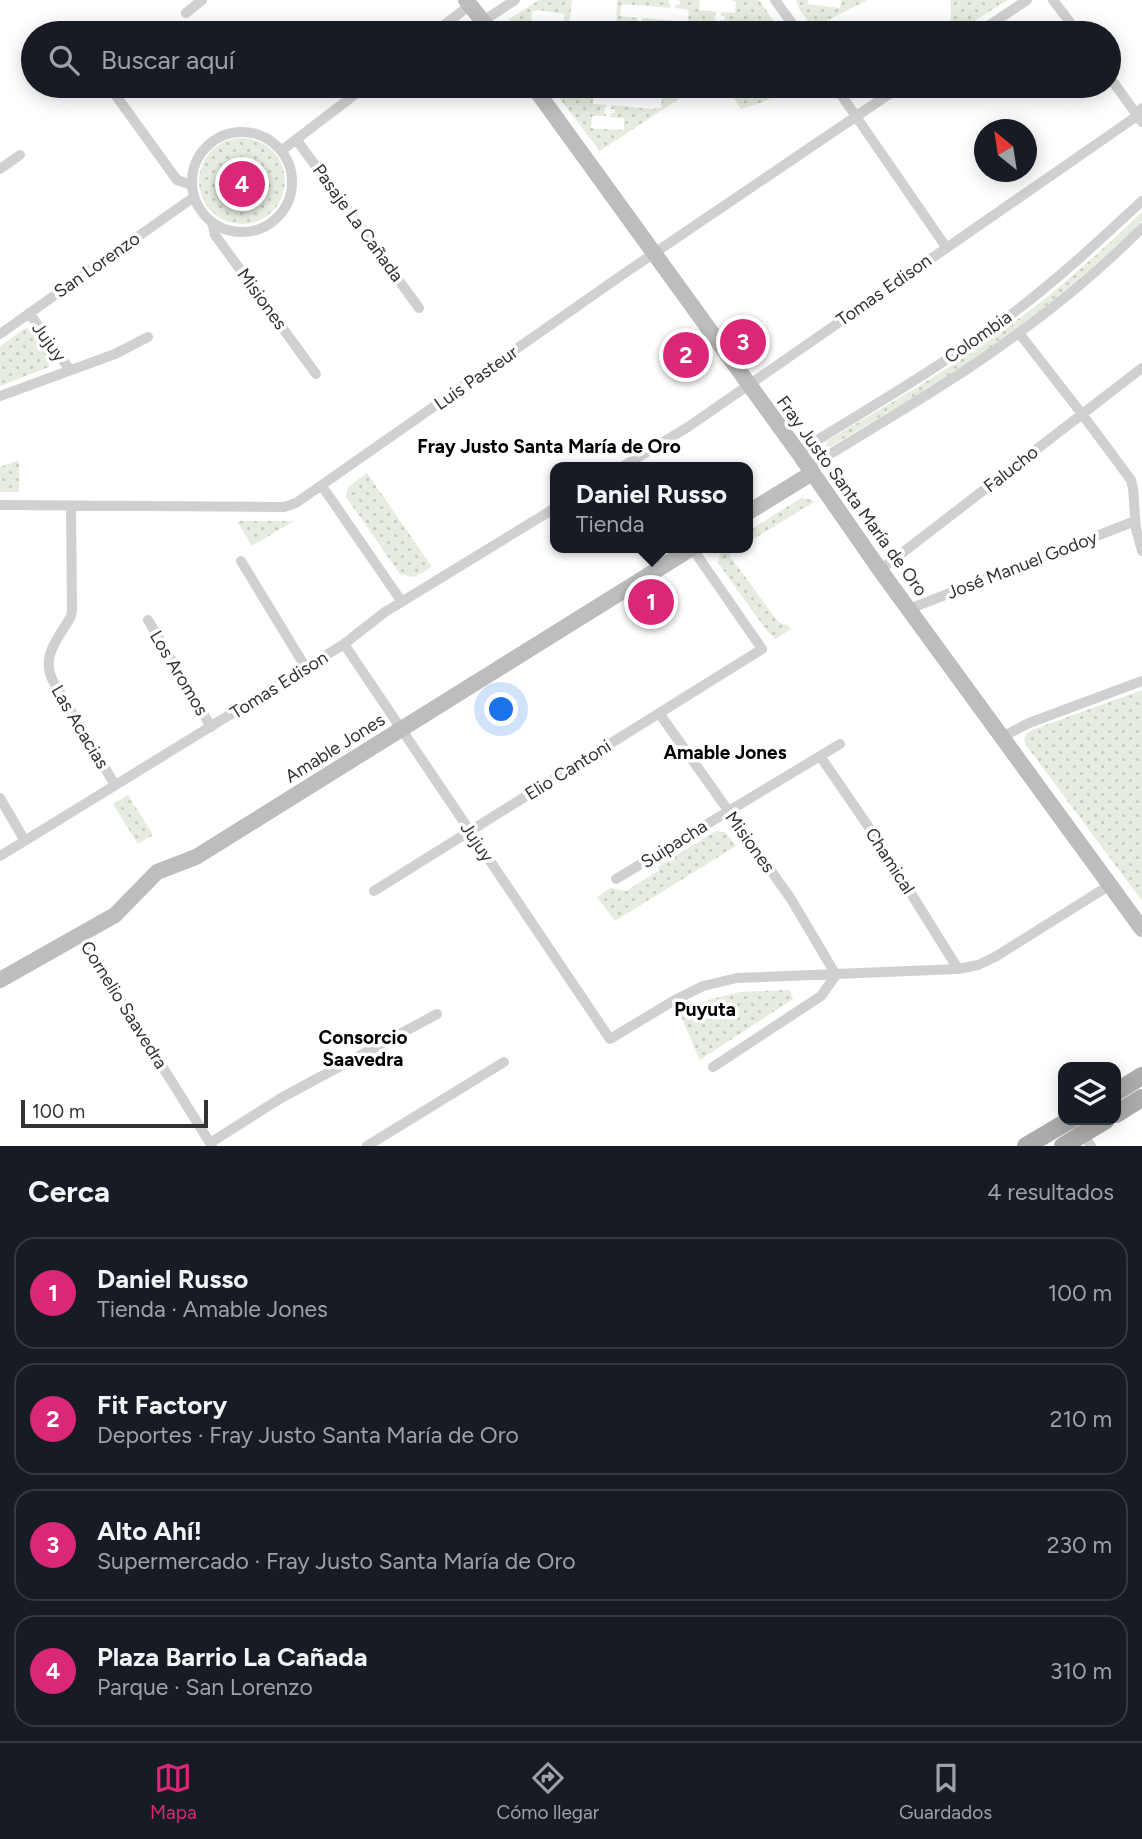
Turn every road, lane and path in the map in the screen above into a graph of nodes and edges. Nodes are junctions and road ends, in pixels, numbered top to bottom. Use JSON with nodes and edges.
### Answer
{"nodes":[{"id":1,"x":202,"y":0,"type":"edge"},
{"id":2,"x":515,"y":0,"type":"edge"},
{"id":3,"x":775,"y":0,"type":"edge"},
{"id":4,"x":1027,"y":0,"type":"edge"},
{"id":5,"x":1053,"y":0,"type":"edge"},
{"id":6,"x":468,"y":3,"type":"edge"},
{"id":7,"x":783,"y":6,"type":"edge"},
{"id":8,"x":186,"y":13,"type":"dead end"},
{"id":9,"x":448,"y":21,"type":"edge"},
{"id":10,"x":482,"y":21,"type":"edge"},
{"id":11,"x":493,"y":21,"type":"edge"},
{"id":12,"x":996,"y":21,"type":"edge"},
{"id":13,"x":1068,"y":21,"type":"edge"},
{"id":14,"x":1121,"y":91,"type":"edge"},
{"id":15,"x":118,"y":98,"type":"edge"},
{"id":16,"x":350,"y":98,"type":"edge"},
{"id":17,"x":542,"y":98,"type":"edge"},
{"id":18,"x":843,"y":98,"type":"edge"},
{"id":19,"x":883,"y":98,"type":"edge"},
{"id":20,"x":1140,"y":115,"type":"edge"},
{"id":21,"x":856,"y":116,"type":"junction"},
{"id":22,"x":296,"y":139,"type":"junction"},
{"id":23,"x":281,"y":151,"type":"junction"},
{"id":24,"x":20,"y":155,"type":"dead end"},
{"id":25,"x":0,"y":169,"type":"edge"},
{"id":26,"x":193,"y":191,"type":"junction"},
{"id":27,"x":1142,"y":201,"type":"edge"},
{"id":28,"x":212,"y":222,"type":"junction"},
{"id":29,"x":1142,"y":228,"type":"edge"},
{"id":30,"x":946,"y":247,"type":"junction"},
{"id":31,"x":654,"y":253,"type":"junction"},
{"id":32,"x":419,"y":308,"type":"dead end"},
{"id":33,"x":29,"y":313,"type":"junction"},
{"id":34,"x":1019,"y":333,"type":"junction"},
{"id":35,"x":0,"y":334,"type":"edge"},
{"id":36,"x":148,"y":337,"type":"dead end"},
{"id":37,"x":1142,"y":368,"type":"edge"},
{"id":38,"x":70,"y":370,"type":"junction"},
{"id":39,"x":316,"y":374,"type":"dead end"},
{"id":40,"x":748,"y":384,"type":"junction"},
{"id":41,"x":0,"y":396,"type":"edge"},
{"id":42,"x":1082,"y":414,"type":"junction"},
{"id":43,"x":798,"y":452,"type":"junction"},
{"id":44,"x":630,"y":462,"type":"edge"},
{"id":45,"x":811,"y":470,"type":"junction"},
{"id":46,"x":322,"y":486,"type":"junction"},
{"id":47,"x":0,"y":505,"type":"edge"},
{"id":48,"x":71,"y":506,"type":"junction"},
{"id":49,"x":753,"y":509,"type":"edge"},
{"id":50,"x":550,"y":511,"type":"edge"},
{"id":51,"x":1135,"y":521,"type":"junction"},
{"id":52,"x":1142,"y":551,"type":"edge"},
{"id":53,"x":684,"y":553,"type":"edge"},
{"id":54,"x":695,"y":553,"type":"edge"},
{"id":55,"x":241,"y":561,"type":"dead end"},
{"id":56,"x":880,"y":569,"type":"junction"},
{"id":57,"x":402,"y":602,"type":"junction"},
{"id":58,"x":909,"y":609,"type":"junction"},
{"id":59,"x":148,"y":620,"type":"dead end"},
{"id":60,"x":344,"y":644,"type":"junction"},
{"id":61,"x":306,"y":668,"type":"junction"},
{"id":62,"x":1142,"y":681,"type":"edge"},
{"id":63,"x":659,"y":713,"type":"junction"},
{"id":64,"x":211,"y":727,"type":"junction"},
{"id":65,"x":402,"y":729,"type":"junction"},
{"id":66,"x":1002,"y":737,"type":"junction"},
{"id":67,"x":839,"y":744,"type":"dead end"},
{"id":68,"x":820,"y":756,"type":"junction"},
{"id":69,"x":116,"y":785,"type":"junction"},
{"id":70,"x":0,"y":798,"type":"edge"},
{"id":71,"x":728,"y":811,"type":"junction"},
{"id":72,"x":470,"y":831,"type":"junction"},
{"id":73,"x":25,"y":841,"type":"junction"},
{"id":74,"x":0,"y":856,"type":"edge"},
{"id":75,"x":616,"y":879,"type":"dead end"},
{"id":76,"x":1110,"y":885,"type":"junction"},
{"id":77,"x":374,"y":891,"type":"dead end"},
{"id":78,"x":1142,"y":929,"type":"edge"},
{"id":79,"x":80,"y":935,"type":"junction"},
{"id":80,"x":958,"y":969,"type":"junction"},
{"id":81,"x":836,"y":975,"type":"junction"},
{"id":82,"x":0,"y":980,"type":"edge"},
{"id":83,"x":437,"y":1014,"type":"dead end"},
{"id":84,"x":504,"y":1062,"type":"dead end"},
{"id":85,"x":713,"y":1067,"type":"dead end"},
{"id":86,"x":1142,"y":1076,"type":"edge"},
{"id":87,"x":1121,"y":1089,"type":"edge"},
{"id":88,"x":1142,"y":1098,"type":"edge"},
{"id":89,"x":1121,"y":1111,"type":"edge"},
{"id":90,"x":1079,"y":1130,"type":"edge"},
{"id":91,"x":211,"y":1144,"type":"edge"},
{"id":92,"x":367,"y":1146,"type":"edge"},
{"id":93,"x":1026,"y":1146,"type":"edge"},
{"id":94,"x":1063,"y":1146,"type":"edge"}],
"edges":[{"from":1,"to":8,"type":"street"},
{"from":2,"to":11,"type":"street"},
{"from":3,"to":7,"type":"street"},
{"from":4,"to":12,"type":"street"},
{"from":5,"to":13,"type":"street"},
{"from":6,"to":9,"type":"street"},
{"from":6,"to":10,"type":"main road"},
{"from":14,"to":20,"type":"street"},
{"from":15,"to":26,"type":"street"},
{"from":16,"to":22,"type":"street"},
{"from":17,"to":31,"type":"main road","name":"Fray Justo Santa María de Oro"},
{"from":18,"to":21,"type":"street"},
{"from":19,"to":21,"type":"street","name":"Luis Pasteur"},
{"from":20,"to":30,"type":"street","name":"Tomas Edison"},
{"from":21,"to":30,"type":"street"},
{"from":21,"to":31,"type":"street","name":"Luis Pasteur"},
{"from":22,"to":23,"type":"street"},
{"from":22,"to":32,"type":"street","name":"Pasaje La Cañada"},
{"from":23,"to":26,"type":"street"},
{"from":23,"to":28,"type":"street"},
{"from":24,"to":25,"type":"street"},
{"from":26,"to":28,"type":"street"},
{"from":26,"to":33,"type":"street","name":"San Lorenzo"},
{"from":27,"to":43,"type":"street","name":"Colombia"},
{"from":28,"to":39,"type":"street","name":"Misiones"},
{"from":29,"to":34,"type":"street","name":"Colombia"},
{"from":30,"to":40,"type":"street","name":"Tomas Edison"},
{"from":31,"to":40,"type":"main road","name":"Fray Justo Santa María de Oro"},
{"from":31,"to":46,"type":"street","name":"Luis Pasteur"},
{"from":33,"to":35,"type":"street","name":"San Lorenzo"},
{"from":33,"to":38,"type":"street","name":"Jujuy"},
{"from":34,"to":42,"type":"street"},
{"from":34,"to":45,"type":"street","name":"Colombia"},
{"from":36,"to":38,"type":"street"},
{"from":37,"to":42,"type":"street","name":"Falucho"},
{"from":38,"to":41,"type":"street"},
{"from":40,"to":43,"type":"main road","name":"Fray Justo Santa María de Oro"},
{"from":40,"to":44,"type":"street","name":"Tomas Edison"},
{"from":42,"to":51,"type":"street"},
{"from":42,"to":56,"type":"street","name":"Falucho"},
{"from":43,"to":45,"type":"main road","name":"Fray Justo Santa María de Oro"},
{"from":45,"to":49,"type":"main road"},
{"from":45,"to":56,"type":"main road","name":"Fray Justo Santa María de Oro"},
{"from":46,"to":48,"type":"street","name":"Luis Pasteur"},
{"from":46,"to":57,"type":"street"},
{"from":47,"to":48,"type":"street","name":"Luis Pasteur"},
{"from":48,"to":69,"type":"street","name":"Las Acacias"},
{"from":50,"to":57,"type":"street","name":"Tomas Edison"},
{"from":51,"to":52,"type":"street"},
{"from":51,"to":58,"type":"street","name":"José Manuel Godoy"},
{"from":53,"to":65,"type":"main road","name":"Amable Jones"},
{"from":54,"to":63,"type":"street","name":"Elio Cantoni"},
{"from":55,"to":61,"type":"street"},
{"from":56,"to":58,"type":"main road","name":"Fray Justo Santa María de Oro"},
{"from":57,"to":60,"type":"street","name":"Tomas Edison"},
{"from":58,"to":66,"type":"main road","name":"Fray Justo Santa María de Oro"},
{"from":59,"to":64,"type":"street","name":"Los Aromos"},
{"from":60,"to":61,"type":"street","name":"Tomas Edison"},
{"from":60,"to":65,"type":"street","name":"Jujuy"},
{"from":61,"to":64,"type":"street","name":"Tomas Edison"},
{"from":62,"to":66,"type":"street"},
{"from":63,"to":71,"type":"street","name":"Misiones"},
{"from":63,"to":72,"type":"street","name":"Elio Cantoni"},
{"from":64,"to":69,"type":"street","name":"Tomas Edison"},
{"from":65,"to":72,"type":"street","name":"Jujuy"},
{"from":65,"to":79,"type":"main road","name":"Amable Jones"},
{"from":66,"to":76,"type":"main road","name":"Fray Justo Santa María de Oro"},
{"from":67,"to":68,"type":"street","name":"Suipacha"},
{"from":68,"to":71,"type":"street","name":"Suipacha"},
{"from":68,"to":80,"type":"street","name":"Chamical"},
{"from":69,"to":73,"type":"street","name":"Tomas Edison"},
{"from":70,"to":73,"type":"street"},
{"from":71,"to":75,"type":"street","name":"Suipacha"},
{"from":71,"to":81,"type":"street","name":"Misiones"},
{"from":72,"to":77,"type":"street","name":"Elio Cantoni"},
{"from":72,"to":81,"type":"street","name":"Jujuy"},
{"from":73,"to":74,"type":"street","name":"Tomas Edison"},
{"from":76,"to":78,"type":"main road","name":"Fray Justo Santa María de Oro"},
{"from":76,"to":80,"type":"street"},
{"from":79,"to":82,"type":"main road","name":"Amable Jones"},
{"from":79,"to":91,"type":"street","name":"Cornelio Saavedra"},
{"from":80,"to":81,"type":"street"},
{"from":81,"to":85,"type":"street"},
{"from":83,"to":91,"type":"street"},
{"from":84,"to":92,"type":"street"},
{"from":86,"to":87,"type":"main road"},
{"from":88,"to":89,"type":"main road"},
{"from":90,"to":93,"type":"main road"},
{"from":90,"to":94,"type":"main road"}]}
